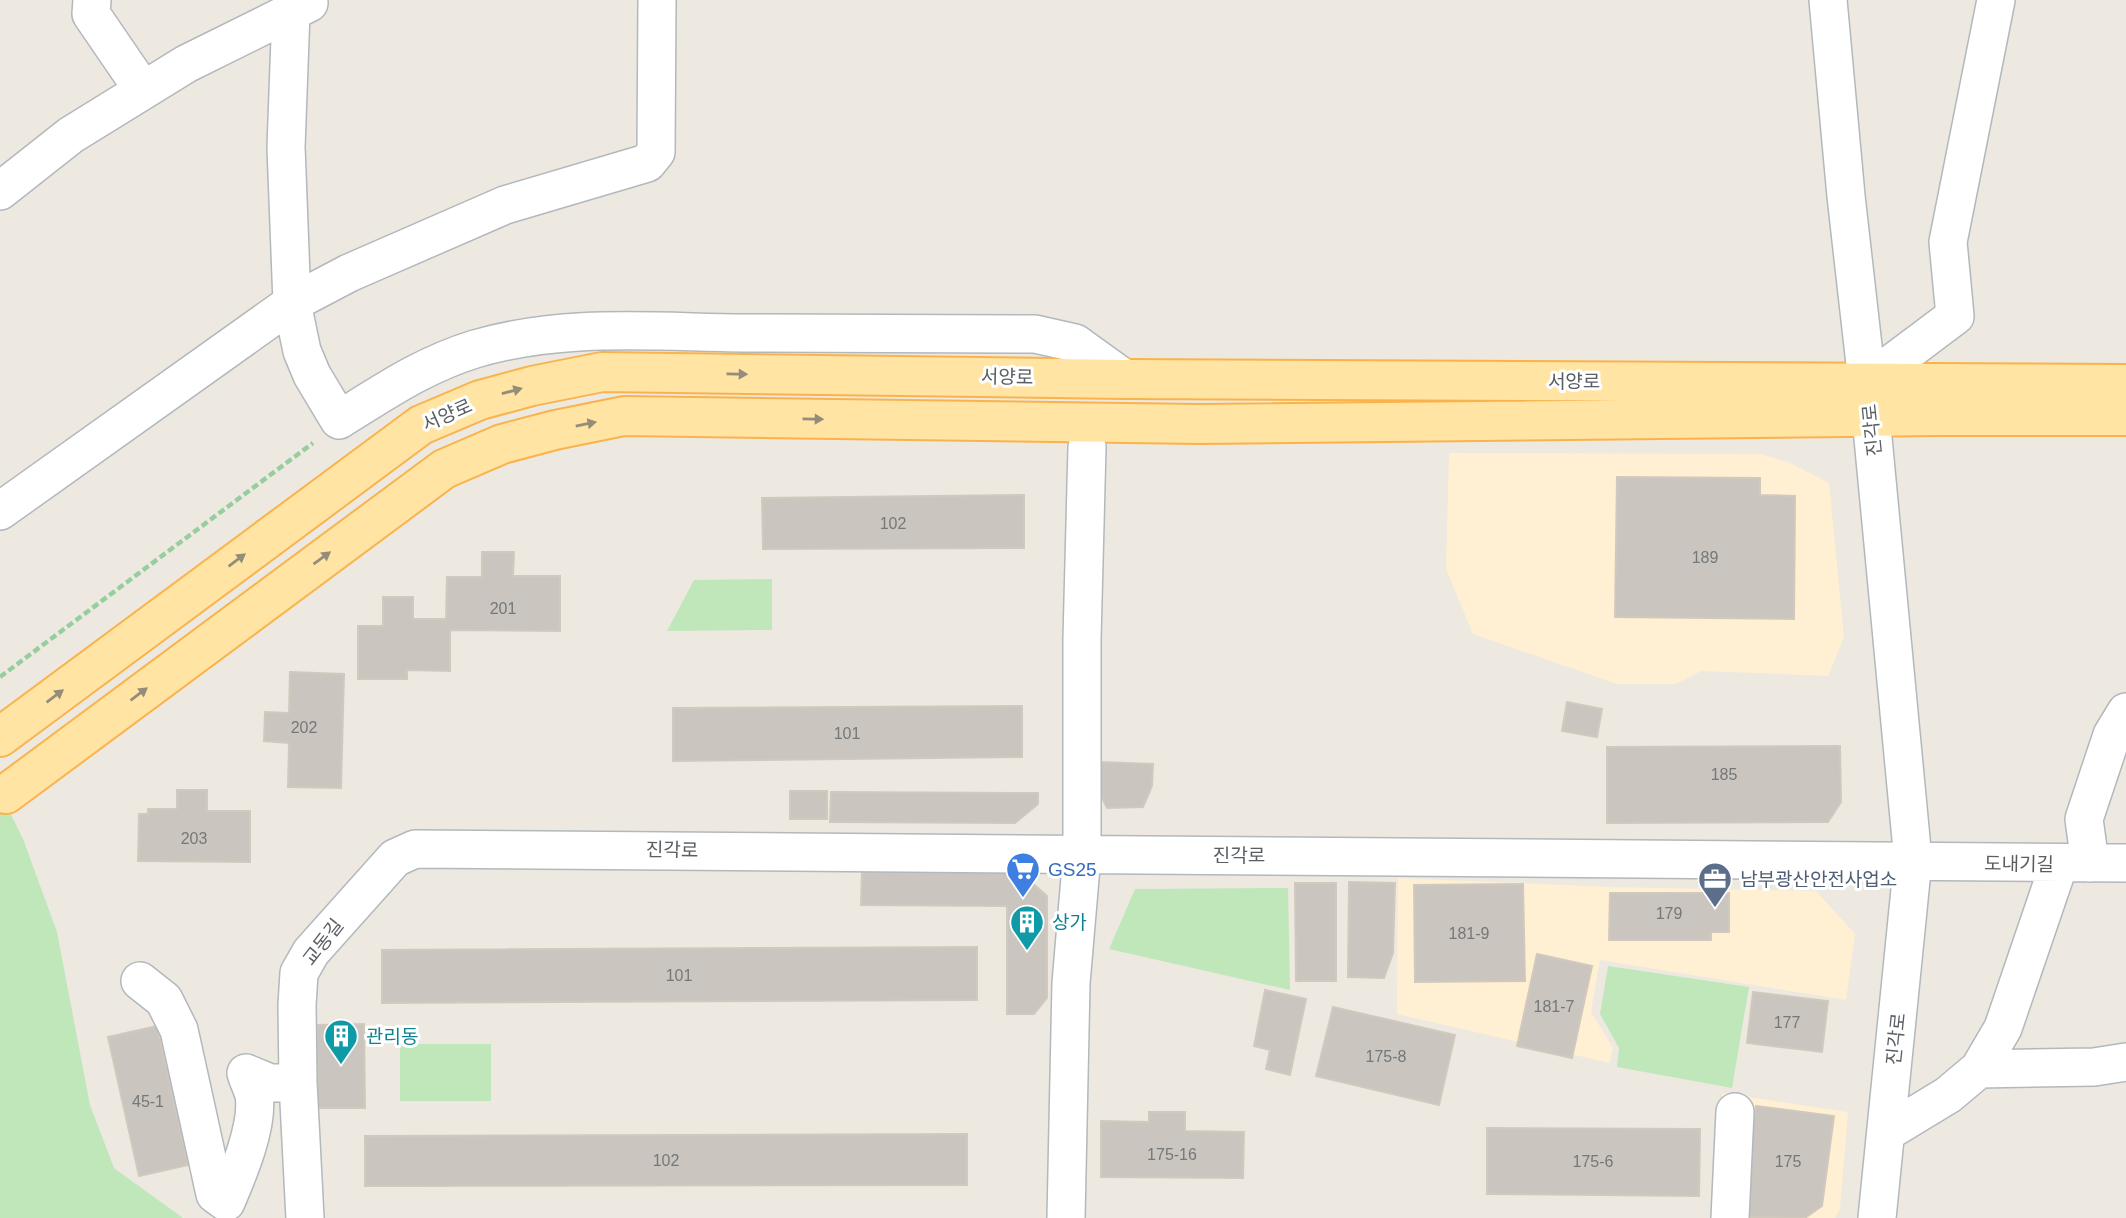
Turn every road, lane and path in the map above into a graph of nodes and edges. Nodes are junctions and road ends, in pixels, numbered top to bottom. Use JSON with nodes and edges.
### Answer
{"nodes":[{"id":1,"x":92,"y":0,"type":"edge"},
{"id":2,"x":657,"y":0,"type":"edge"},
{"id":3,"x":1828,"y":0,"type":"edge"},
{"id":4,"x":1996,"y":0,"type":"edge"},
{"id":5,"x":303,"y":6,"type":"edge"},
{"id":6,"x":144,"y":90,"type":"junction"},
{"id":7,"x":0,"y":191,"type":"edge"},
{"id":8,"x":292,"y":303,"type":"junction"},
{"id":9,"x":1125,"y":379,"type":"junction"},
{"id":10,"x":2126,"y":384,"type":"edge"},
{"id":11,"x":1869,"y":399,"type":"junction"},
{"id":12,"x":2126,"y":416,"type":"edge"},
{"id":13,"x":339,"y":419,"type":"junction"},
{"id":14,"x":1087,"y":447,"type":"dead end"},
{"id":15,"x":0,"y":511,"type":"edge"},
{"id":16,"x":0,"y":677,"type":"edge"},
{"id":17,"x":2126,"y":712,"type":"edge"},
{"id":18,"x":0,"y":737,"type":"edge"},
{"id":19,"x":6,"y":794,"type":"dead end"},
{"id":20,"x":566,"y":849,"type":"joint"},
{"id":21,"x":1082,"y":855,"type":"junction"},
{"id":22,"x":1913,"y":860,"type":"junction"},
{"id":23,"x":2126,"y":863,"type":"edge"},
{"id":24,"x":2074,"y":864,"type":"junction"},
{"id":25,"x":140,"y":981,"type":"dead end"},
{"id":26,"x":2126,"y":1062,"type":"edge"},
{"id":27,"x":1979,"y":1069,"type":"junction"},
{"id":28,"x":298,"y":1083,"type":"junction"},
{"id":29,"x":1735,"y":1112,"type":"dead end"},
{"id":30,"x":1887,"y":1132,"type":"junction"},
{"id":31,"x":228,"y":1210,"type":"edge"},
{"id":32,"x":305,"y":1218,"type":"edge"},
{"id":33,"x":1066,"y":1218,"type":"edge"},
{"id":34,"x":1730,"y":1218,"type":"edge"},
{"id":35,"x":1877,"y":1218,"type":"edge"}],
"edges":[{"from":1,"to":6,"type":"street"},
{"from":2,"to":8,"type":"street"},
{"from":3,"to":11,"type":"street","name":"진각로"},
{"from":4,"to":11,"type":"street"},
{"from":5,"to":6,"type":"street"},
{"from":5,"to":8,"type":"street"},
{"from":6,"to":7,"type":"street"},
{"from":8,"to":13,"type":"street"},
{"from":8,"to":15,"type":"street"},
{"from":9,"to":11,"type":"main road","name":"서양로"},
{"from":9,"to":13,"type":"street"},
{"from":18,"to":9,"type":"main road","name":"서양로","one_way":true},
{"from":10,"to":11,"type":"main road","name":"서양로"},
{"from":11,"to":12,"type":"main road","name":"서양로"},
{"from":19,"to":11,"type":"main road","name":"서양로","one_way":true},
{"from":11,"to":22,"type":"street","name":"진각로"},
{"from":13,"to":16,"type":"path"},
{"from":14,"to":21,"type":"street"},
{"from":17,"to":24,"type":"street"},
{"from":20,"to":21,"type":"street","name":"진각로"},
{"from":20,"to":28,"type":"street","name":"교동길"},
{"from":21,"to":22,"type":"street","name":"진각로"},
{"from":21,"to":33,"type":"street"},
{"from":22,"to":24,"type":"street","name":"도내기길"},
{"from":22,"to":30,"type":"street","name":"진각로"},
{"from":23,"to":24,"type":"street","name":"도내기길"},
{"from":24,"to":27,"type":"street"},
{"from":25,"to":31,"type":"street"},
{"from":26,"to":27,"type":"street"},
{"from":27,"to":30,"type":"street"},
{"from":28,"to":31,"type":"street"},
{"from":28,"to":32,"type":"street","name":"교동길"},
{"from":29,"to":34,"type":"street"},
{"from":30,"to":35,"type":"street","name":"진각로"}]}
